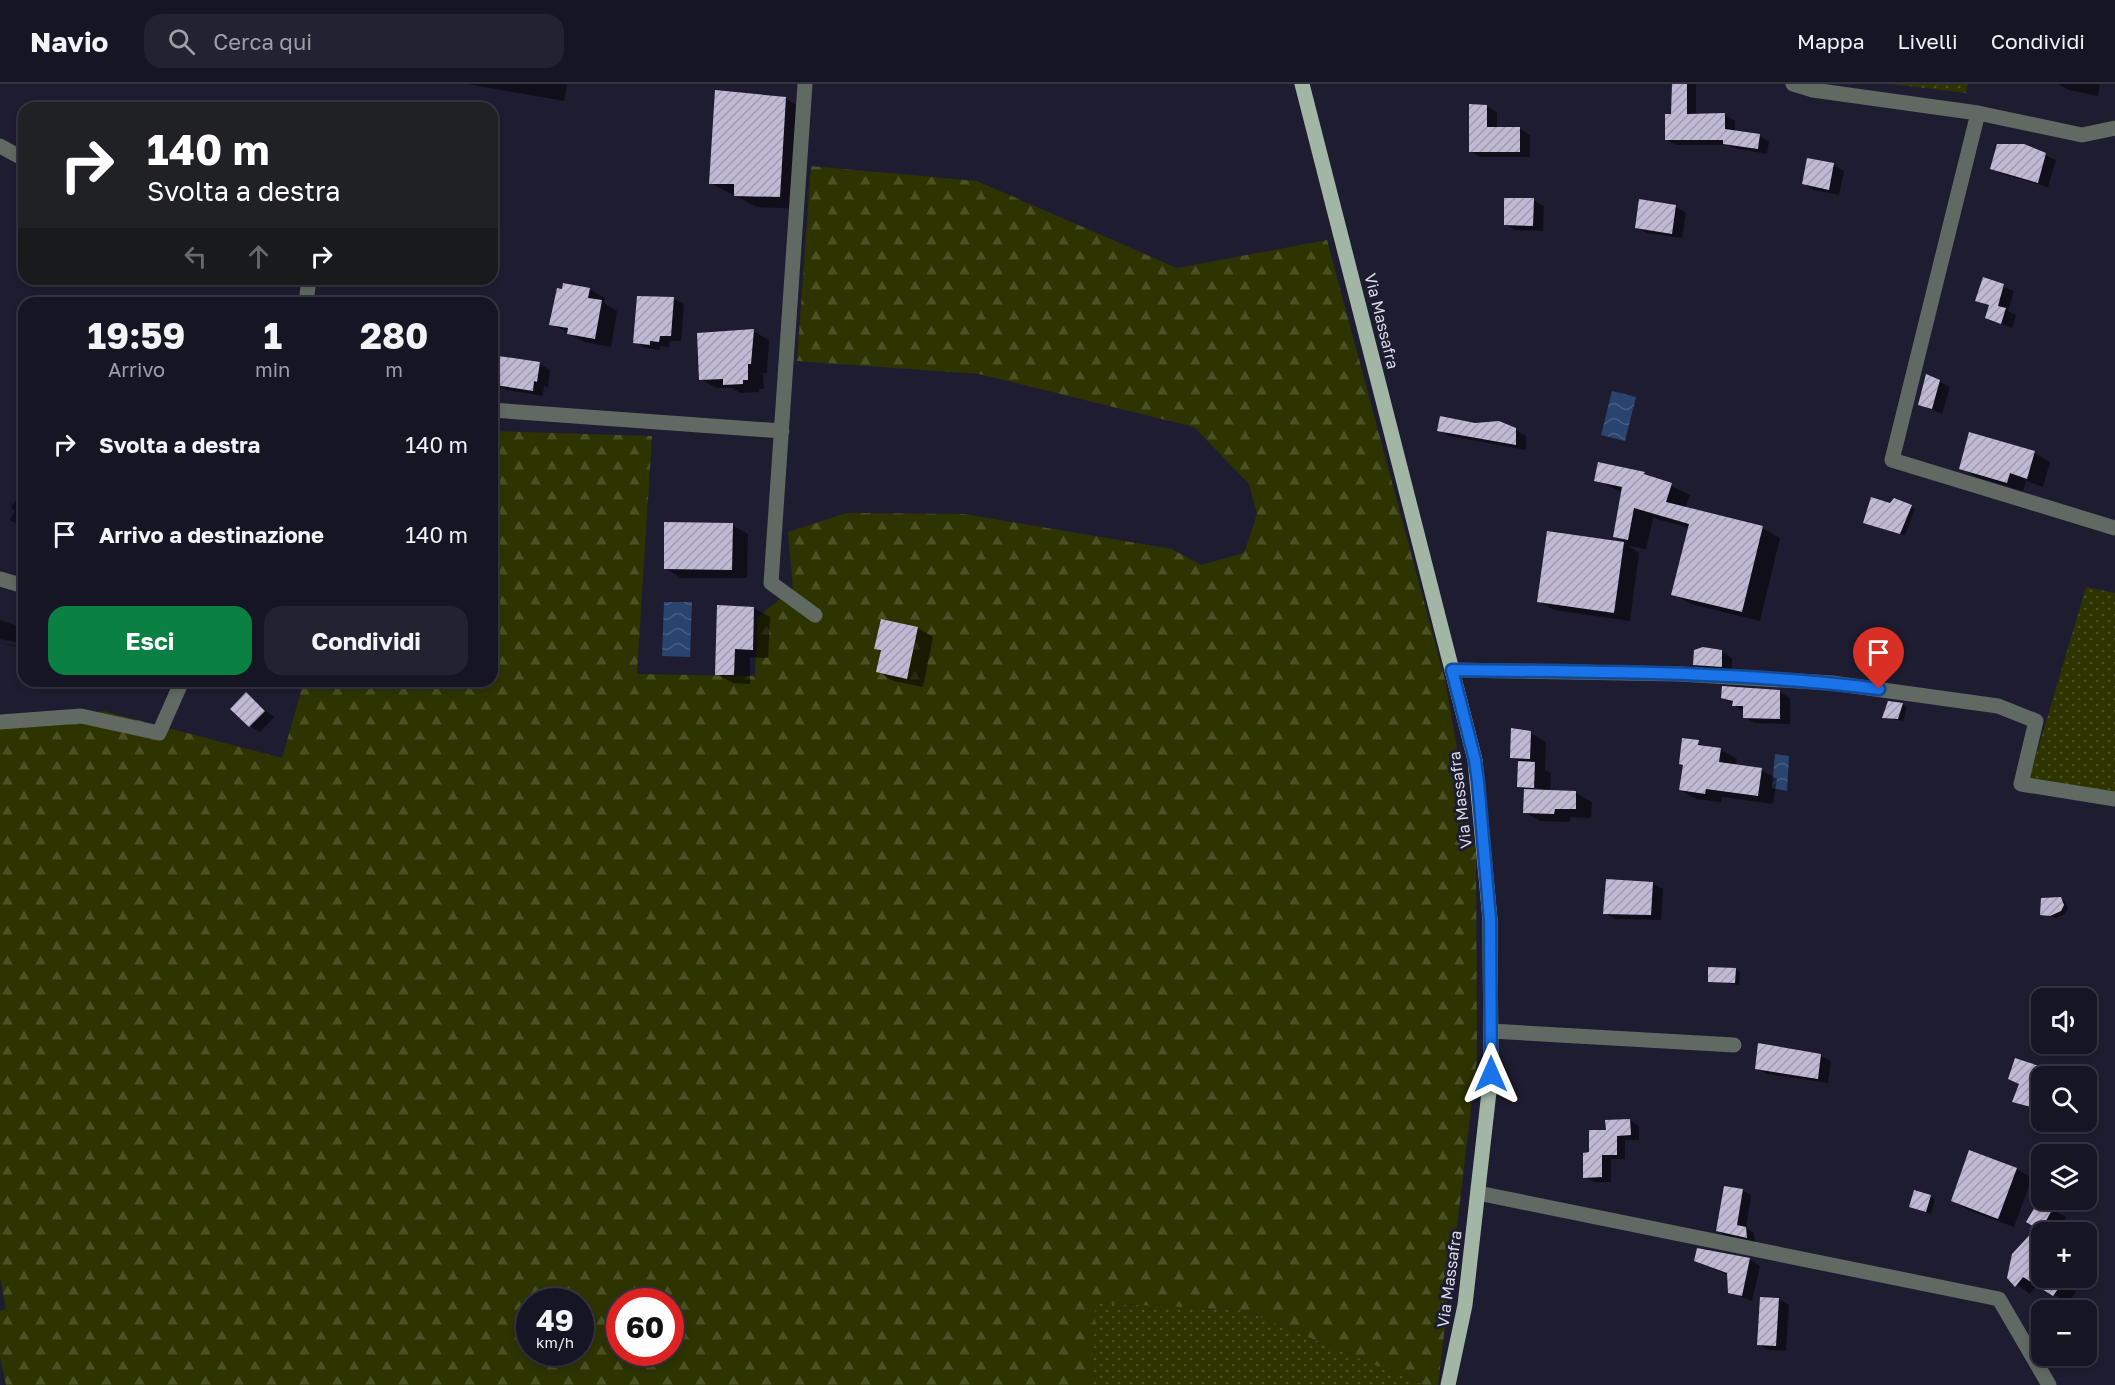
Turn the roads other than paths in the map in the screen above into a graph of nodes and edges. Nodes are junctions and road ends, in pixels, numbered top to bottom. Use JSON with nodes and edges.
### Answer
{"nodes":[{"id":1,"x":805,"y":84,"type":"edge"},
{"id":2,"x":1302,"y":84,"type":"edge"},
{"id":3,"x":1793,"y":84,"type":"edge"},
{"id":4,"x":1978,"y":113,"type":"junction"},
{"id":5,"x":2115,"y":128,"type":"edge"},
{"id":6,"x":0,"y":146,"type":"edge"},
{"id":7,"x":18,"y":156,"type":"edge"},
{"id":8,"x":498,"y":410,"type":"edge"},
{"id":9,"x":782,"y":431,"type":"junction"},
{"id":10,"x":2115,"y":528,"type":"edge"},
{"id":11,"x":0,"y":579,"type":"edge"},
{"id":12,"x":18,"y":584,"type":"edge"},
{"id":13,"x":815,"y":615,"type":"dead end"},
{"id":14,"x":1452,"y":670,"type":"junction"},
{"id":15,"x":179,"y":687,"type":"edge"},
{"id":16,"x":0,"y":722,"type":"edge"},
{"id":17,"x":2115,"y":799,"type":"edge"},
{"id":18,"x":1491,"y":1031,"type":"junction"},
{"id":19,"x":1734,"y":1045,"type":"dead end"},
{"id":20,"x":1478,"y":1193,"type":"junction"},
{"id":21,"x":1448,"y":1385,"type":"edge"},
{"id":22,"x":2049,"y":1385,"type":"edge"}],
"edges":[{"from":1,"to":9,"type":"street"},
{"from":2,"to":14,"type":"main road","name":"Via Massafra"},
{"from":3,"to":4,"type":"street"},
{"from":4,"to":5,"type":"street"},
{"from":4,"to":10,"type":"street"},
{"from":6,"to":7,"type":"street"},
{"from":8,"to":9,"type":"street"},
{"from":9,"to":13,"type":"street"},
{"from":11,"to":12,"type":"street"},
{"from":14,"to":17,"type":"street"},
{"from":14,"to":18,"type":"main road","name":"Via Massafra"},
{"from":15,"to":16,"type":"street"},
{"from":18,"to":19,"type":"street"},
{"from":18,"to":20,"type":"main road","name":"Via Massafra"},
{"from":20,"to":21,"type":"main road","name":"Via Massafra"},
{"from":20,"to":22,"type":"street"}]}
